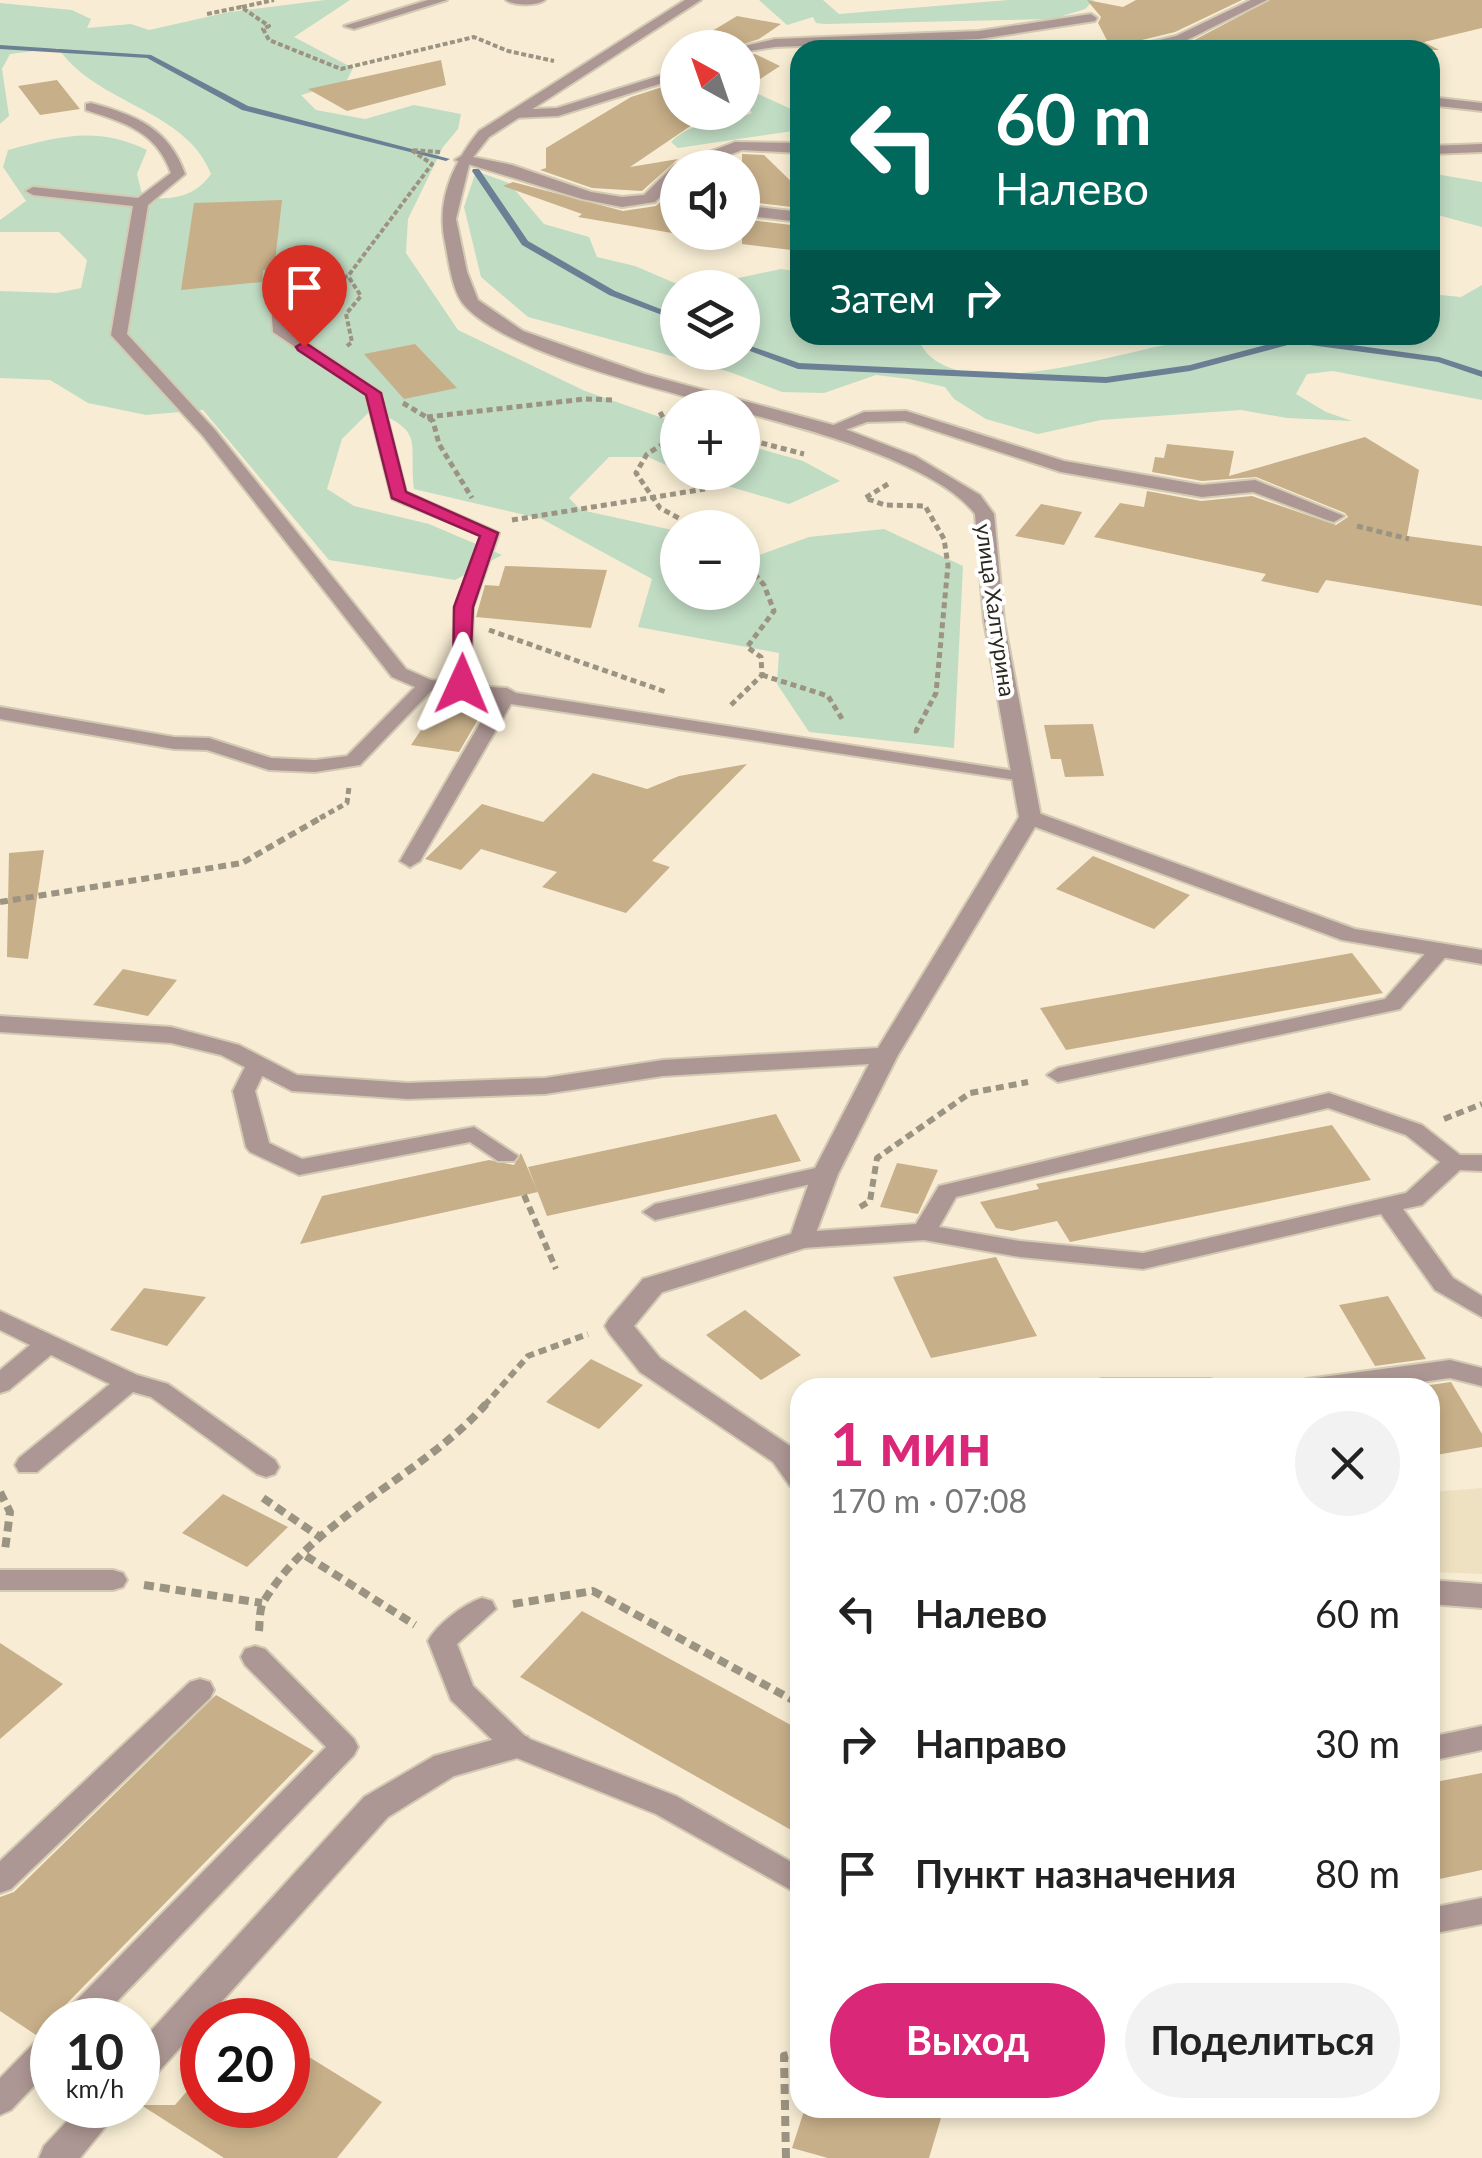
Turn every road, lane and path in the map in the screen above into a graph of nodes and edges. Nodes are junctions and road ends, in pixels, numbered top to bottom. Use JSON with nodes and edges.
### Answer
{"nodes":[{"id":1,"x":274,"y":0,"type":"edge"},
{"id":2,"x":440,"y":0,"type":"edge"},
{"id":3,"x":512,"y":0,"type":"edge"},
{"id":4,"x":540,"y":0,"type":"edge"},
{"id":5,"x":694,"y":0,"type":"edge"},
{"id":6,"x":1260,"y":0,"type":"edge"},
{"id":7,"x":241,"y":7,"type":"dead end"},
{"id":8,"x":1091,"y":18,"type":"dead end"},
{"id":9,"x":350,"y":26,"type":"dead end"},
{"id":10,"x":862,"y":40,"type":"edge"},
{"id":11,"x":1173,"y":40,"type":"edge"},
{"id":12,"x":790,"y":42,"type":"edge"},
{"id":13,"x":760,"y":45,"type":"edge"},
{"id":14,"x":660,"y":80,"type":"edge"},
{"id":15,"x":1440,"y":102,"type":"edge"},
{"id":16,"x":91,"y":107,"type":"dead end"},
{"id":17,"x":1482,"y":107,"type":"edge"},
{"id":18,"x":513,"y":114,"type":"junction"},
{"id":19,"x":790,"y":147,"type":"edge"},
{"id":20,"x":1482,"y":148,"type":"edge"},
{"id":21,"x":725,"y":150,"type":"edge"},
{"id":22,"x":1440,"y":150,"type":"edge"},
{"id":23,"x":463,"y":160,"type":"junction"},
{"id":24,"x":432,"y":164,"type":"dead end"},
{"id":25,"x":660,"y":188,"type":"edge"},
{"id":26,"x":33,"y":191,"type":"dead end"},
{"id":27,"x":650,"y":198,"type":"junction"},
{"id":28,"x":660,"y":200,"type":"edge"},
{"id":29,"x":141,"y":203,"type":"junction"},
{"id":30,"x":760,"y":212,"type":"edge"},
{"id":31,"x":790,"y":217,"type":"edge"},
{"id":32,"x":348,"y":276,"type":"junction"},
{"id":33,"x":289,"y":295,"type":"joint"},
{"id":34,"x":326,"y":362,"type":"junction"},
{"id":35,"x":373,"y":393,"type":"junction"},
{"id":36,"x":626,"y":400,"type":"dead end"},
{"id":37,"x":651,"y":409,"type":"dead end"},
{"id":38,"x":427,"y":417,"type":"junction"},
{"id":39,"x":830,"y":430,"type":"junction"},
{"id":40,"x":760,"y":443,"type":"edge"},
{"id":41,"x":816,"y":458,"type":"dead end"},
{"id":42,"x":876,"y":478,"type":"dead end"},
{"id":43,"x":698,"y":490,"type":"edge"},
{"id":44,"x":653,"y":497,"type":"junction"},
{"id":45,"x":664,"y":510,"type":"edge"},
{"id":46,"x":1334,"y":516,"type":"joint"},
{"id":47,"x":490,"y":528,"type":"junction"},
{"id":48,"x":1409,"y":538,"type":"dead end"},
{"id":49,"x":760,"y":580,"type":"edge"},
{"id":50,"x":463,"y":626,"type":"junction"},
{"id":51,"x":762,"y":675,"type":"junction"},
{"id":52,"x":427,"y":685,"type":"junction"},
{"id":53,"x":462,"y":689,"type":"junction"},
{"id":54,"x":507,"y":694,"type":"junction"},
{"id":55,"x":676,"y":694,"type":"dead end"},
{"id":56,"x":713,"y":702,"type":"dead end"},
{"id":57,"x":731,"y":705,"type":"junction"},
{"id":58,"x":751,"y":709,"type":"dead end"},
{"id":59,"x":0,"y":713,"type":"edge"},
{"id":60,"x":861,"y":724,"type":"dead end"},
{"id":61,"x":898,"y":729,"type":"dead end"},
{"id":62,"x":353,"y":761,"type":"junction"},
{"id":63,"x":1022,"y":778,"type":"junction"},
{"id":64,"x":1030,"y":817,"type":"junction"},
{"id":65,"x":410,"y":860,"type":"dead end"},
{"id":66,"x":0,"y":902,"type":"edge"},
{"id":67,"x":1439,"y":952,"type":"junction"},
{"id":68,"x":1482,"y":956,"type":"edge"},
{"id":69,"x":0,"y":1024,"type":"edge"},
{"id":70,"x":886,"y":1055,"type":"junction"},
{"id":71,"x":257,"y":1064,"type":"junction"},
{"id":72,"x":1058,"y":1076,"type":"joint"},
{"id":73,"x":506,"y":1156,"type":"dead end"},
{"id":74,"x":1454,"y":1162,"type":"junction"},
{"id":75,"x":1482,"y":1163,"type":"edge"},
{"id":76,"x":825,"y":1174,"type":"junction"},
{"id":77,"x":524,"y":1195,"type":"dead end"},
{"id":78,"x":1387,"y":1205,"type":"junction"},
{"id":79,"x":655,"y":1212,"type":"dead end"},
{"id":80,"x":924,"y":1232,"type":"junction"},
{"id":81,"x":802,"y":1240,"type":"junction"},
{"id":82,"x":556,"y":1269,"type":"dead end"},
{"id":83,"x":1482,"y":1308,"type":"edge"},
{"id":84,"x":0,"y":1320,"type":"edge"},
{"id":85,"x":618,"y":1326,"type":"junction"},
{"id":86,"x":47,"y":1344,"type":"junction"},
{"id":87,"x":1482,"y":1377,"type":"edge"},
{"id":88,"x":1378,"y":1378,"type":"edge"},
{"id":89,"x":128,"y":1382,"type":"junction"},
{"id":90,"x":0,"y":1384,"type":"edge"},
{"id":91,"x":790,"y":1458,"type":"edge"},
{"id":92,"x":28,"y":1465,"type":"dead end"},
{"id":93,"x":266,"y":1467,"type":"joint"},
{"id":94,"x":0,"y":1492,"type":"edge"},
{"id":95,"x":320,"y":1537,"type":"junction"},
{"id":96,"x":306,"y":1556,"type":"junction"},
{"id":97,"x":2,"y":1568,"type":"edge"},
{"id":98,"x":113,"y":1580,"type":"joint"},
{"id":99,"x":1440,"y":1593,"type":"edge"},
{"id":100,"x":1482,"y":1596,"type":"edge"},
{"id":101,"x":262,"y":1602,"type":"junction"},
{"id":102,"x":482,"y":1609,"type":"joint"},
{"id":103,"x":442,"y":1641,"type":"junction"},
{"id":104,"x":255,"y":1657,"type":"joint"},
{"id":105,"x":200,"y":1690,"type":"dead end"},
{"id":106,"x":790,"y":1699,"type":"edge"},
{"id":107,"x":1482,"y":1738,"type":"edge"},
{"id":108,"x":516,"y":1746,"type":"junction"},
{"id":109,"x":1440,"y":1747,"type":"edge"},
{"id":110,"x":790,"y":1876,"type":"edge"},
{"id":111,"x":0,"y":1880,"type":"edge"},
{"id":112,"x":1482,"y":1911,"type":"edge"},
{"id":113,"x":1440,"y":1919,"type":"edge"},
{"id":114,"x":99,"y":1998,"type":"edge"},
{"id":115,"x":160,"y":2045,"type":"edge"},
{"id":116,"x":790,"y":2054,"type":"edge"},
{"id":117,"x":30,"y":2069,"type":"edge"},
{"id":118,"x":0,"y":2100,"type":"edge"},
{"id":119,"x":84,"y":2128,"type":"edge"},
{"id":120,"x":57,"y":2158,"type":"edge"},
{"id":121,"x":786,"y":2158,"type":"edge"}],
"edges":[{"from":1,"to":7,"type":"path"},
{"from":2,"to":9,"type":"lane"},
{"from":3,"to":4,"type":"lane"},
{"from":5,"to":18,"type":"street"},
{"from":6,"to":11,"type":"lane"},
{"from":8,"to":10,"type":"lane"},
{"from":12,"to":13,"type":"lane"},
{"from":14,"to":18,"type":"lane"},
{"from":15,"to":17,"type":"street"},
{"from":16,"to":29,"type":"lane"},
{"from":18,"to":23,"type":"street"},
{"from":19,"to":21,"type":"street"},
{"from":20,"to":22,"type":"lane"},
{"from":23,"to":27,"type":"street"},
{"from":23,"to":39,"type":"street","name":"улица Халтурина"},
{"from":24,"to":32,"type":"path"},
{"from":25,"to":27,"type":"street"},
{"from":26,"to":29,"type":"lane"},
{"from":27,"to":28,"type":"street"},
{"from":29,"to":52,"type":"lane"},
{"from":30,"to":31,"type":"street"},
{"from":32,"to":33,"type":"path"},
{"from":32,"to":34,"type":"path"},
{"from":33,"to":34,"type":"lane"},
{"from":34,"to":35,"type":"lane"},
{"from":35,"to":38,"type":"path"},
{"from":35,"to":47,"type":"lane"},
{"from":36,"to":38,"type":"path"},
{"from":37,"to":44,"type":"path"},
{"from":38,"to":47,"type":"path"},
{"from":39,"to":46,"type":"street"},
{"from":39,"to":63,"type":"street","name":"улица Халтурина"},
{"from":40,"to":41,"type":"path"},
{"from":42,"to":61,"type":"path"},
{"from":43,"to":44,"type":"path"},
{"from":44,"to":45,"type":"path"},
{"from":44,"to":47,"type":"path"},
{"from":46,"to":48,"type":"path"},
{"from":47,"to":50,"type":"lane"},
{"from":49,"to":51,"type":"path"},
{"from":50,"to":53,"type":"lane"},
{"from":50,"to":55,"type":"path"},
{"from":51,"to":57,"type":"path"},
{"from":51,"to":60,"type":"path"},
{"from":52,"to":53,"type":"lane"},
{"from":52,"to":62,"type":"lane"},
{"from":53,"to":54,"type":"lane"},
{"from":54,"to":63,"type":"lane"},
{"from":54,"to":65,"type":"lane"},
{"from":56,"to":57,"type":"path"},
{"from":57,"to":58,"type":"path"},
{"from":59,"to":62,"type":"lane"},
{"from":62,"to":66,"type":"path"},
{"from":63,"to":64,"type":"street","name":"улица Халтурина"},
{"from":64,"to":67,"type":"street"},
{"from":64,"to":70,"type":"street"},
{"from":67,"to":68,"type":"street"},
{"from":67,"to":72,"type":"lane"},
{"from":69,"to":71,"type":"street"},
{"from":70,"to":71,"type":"street"},
{"from":70,"to":76,"type":"street"},
{"from":71,"to":73,"type":"lane"},
{"from":72,"to":81,"type":"path"},
{"from":74,"to":75,"type":"lane"},
{"from":74,"to":78,"type":"lane"},
{"from":74,"to":80,"type":"lane"},
{"from":76,"to":79,"type":"lane"},
{"from":76,"to":81,"type":"street"},
{"from":77,"to":82,"type":"path"},
{"from":78,"to":80,"type":"lane"},
{"from":78,"to":83,"type":"lane"},
{"from":80,"to":81,"type":"lane"},
{"from":81,"to":85,"type":"street"},
{"from":84,"to":86,"type":"lane"},
{"from":85,"to":91,"type":"street"},
{"from":85,"to":95,"type":"path"},
{"from":86,"to":89,"type":"lane"},
{"from":86,"to":90,"type":"lane"},
{"from":87,"to":88,"type":"lane"},
{"from":89,"to":92,"type":"lane"},
{"from":89,"to":93,"type":"lane"},
{"from":93,"to":95,"type":"path"},
{"from":94,"to":97,"type":"path"},
{"from":95,"to":96,"type":"path"},
{"from":96,"to":101,"type":"path"},
{"from":96,"to":103,"type":"path"},
{"from":97,"to":98,"type":"lane"},
{"from":98,"to":101,"type":"path"},
{"from":99,"to":100,"type":"street"},
{"from":101,"to":104,"type":"path"},
{"from":102,"to":103,"type":"lane"},
{"from":102,"to":106,"type":"path"},
{"from":103,"to":108,"type":"lane"},
{"from":104,"to":114,"type":"lane"},
{"from":105,"to":111,"type":"lane"},
{"from":107,"to":109,"type":"lane"},
{"from":108,"to":110,"type":"lane"},
{"from":108,"to":115,"type":"street"},
{"from":112,"to":113,"type":"lane"},
{"from":116,"to":121,"type":"path"},
{"from":117,"to":118,"type":"lane"},
{"from":119,"to":120,"type":"street"}]}
